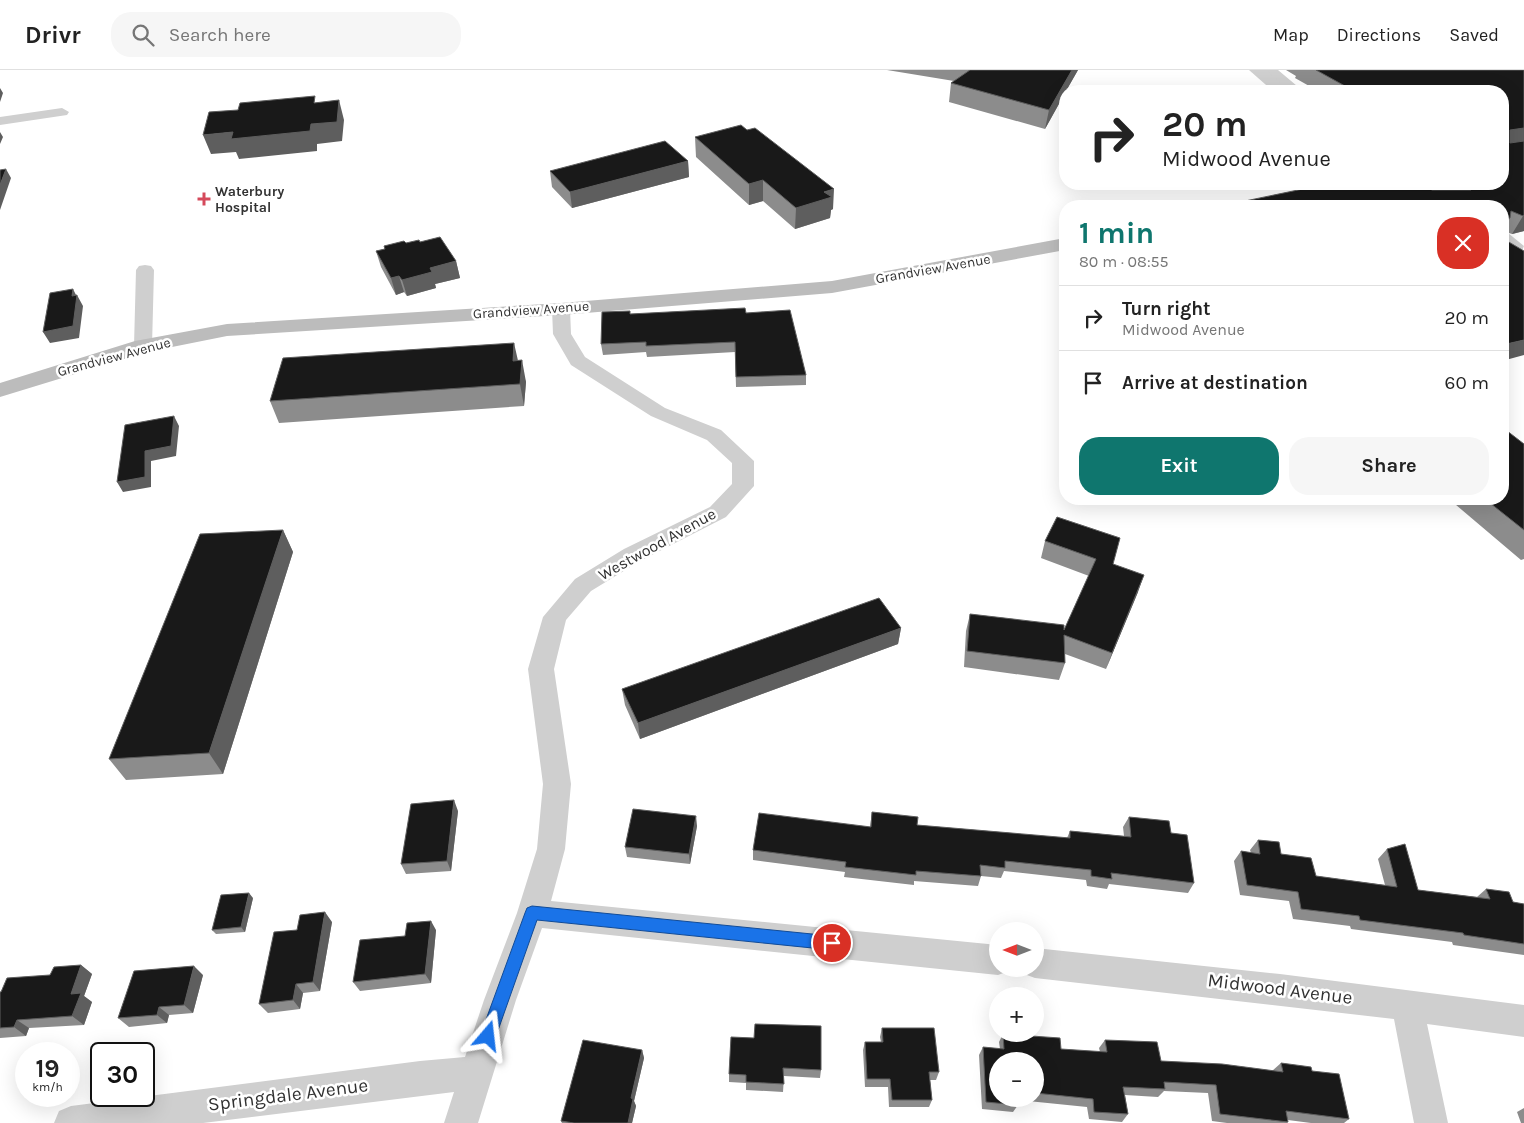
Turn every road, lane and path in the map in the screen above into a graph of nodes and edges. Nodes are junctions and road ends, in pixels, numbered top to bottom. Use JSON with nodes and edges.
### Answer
{"nodes":[{"id":1,"x":1256,"y":70,"type":"edge"},
{"id":2,"x":1270,"y":70,"type":"edge"},
{"id":3,"x":1275,"y":85,"type":"edge"},
{"id":4,"x":1289,"y":85,"type":"edge"},
{"id":5,"x":62,"y":112,"type":"dead end"},
{"id":6,"x":0,"y":121,"type":"edge"},
{"id":7,"x":1509,"y":241,"type":"edge"},
{"id":8,"x":1059,"y":245,"type":"edge"},
{"id":9,"x":1513,"y":254,"type":"edge"},
{"id":10,"x":145,"y":270,"type":"dead end"},
{"id":11,"x":561,"y":309,"type":"junction"},
{"id":12,"x":143,"y":346,"type":"junction"},
{"id":13,"x":0,"y":390,"type":"edge"},
{"id":14,"x":532,"y":913,"type":"junction"},
{"id":15,"x":989,"y":959,"type":"edge"},
{"id":16,"x":1044,"y":964,"type":"edge"},
{"id":17,"x":1407,"y":1004,"type":"junction"},
{"id":18,"x":1524,"y":1021,"type":"edge"},
{"id":19,"x":476,"y":1073,"type":"junction"},
{"id":20,"x":71,"y":1123,"type":"edge"},
{"id":21,"x":461,"y":1123,"type":"edge"},
{"id":22,"x":1431,"y":1123,"type":"edge"}],
"edges":[{"from":1,"to":3,"type":"street"},
{"from":2,"to":4,"type":"street"},
{"from":5,"to":6,"type":"street"},
{"from":7,"to":9,"type":"street"},
{"from":8,"to":11,"type":"main road","name":"Grandview Avenue"},
{"from":10,"to":12,"type":"street"},
{"from":11,"to":12,"type":"main road","name":"Grandview Avenue"},
{"from":11,"to":14,"type":"street","name":"Westwood Avenue"},
{"from":12,"to":13,"type":"main road","name":"Grandview Avenue"},
{"from":14,"to":15,"type":"street"},
{"from":14,"to":19,"type":"street","name":"Westwood Avenue"},
{"from":16,"to":17,"type":"street","name":"Midwood Avenue"},
{"from":17,"to":18,"type":"street","name":"Midwood Avenue"},
{"from":17,"to":22,"type":"street"},
{"from":19,"to":20,"type":"street","name":"Springdale Avenue"},
{"from":19,"to":21,"type":"street","name":"Westwood Avenue"}]}
